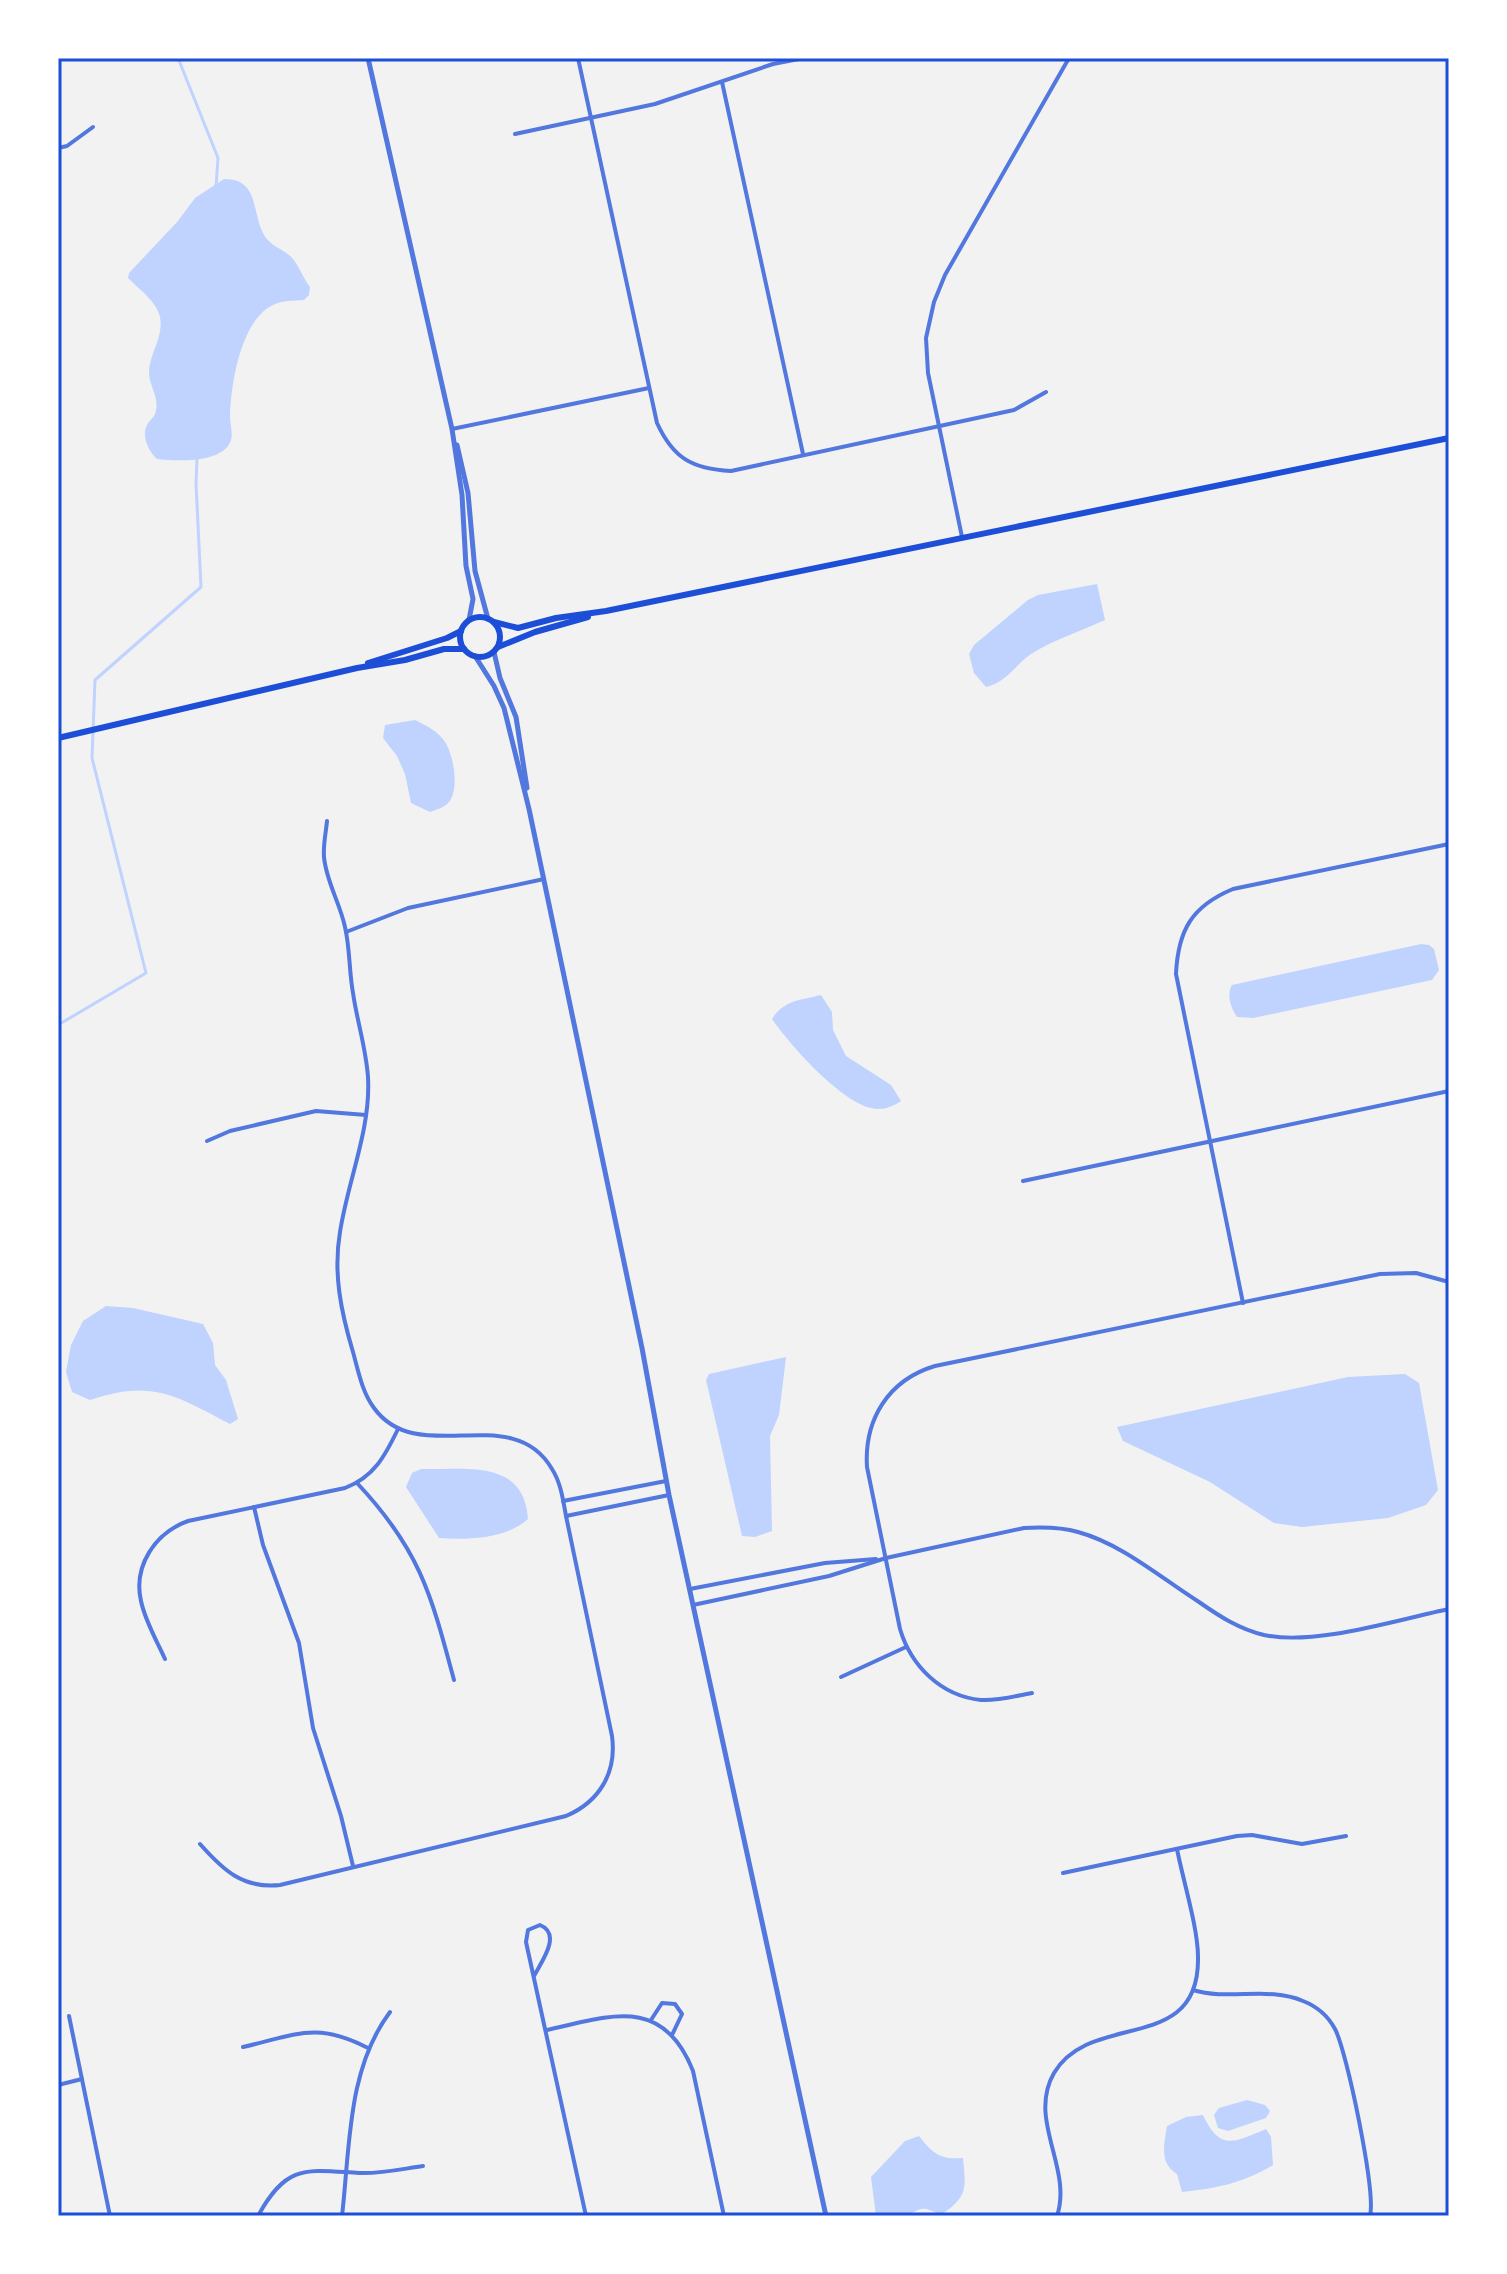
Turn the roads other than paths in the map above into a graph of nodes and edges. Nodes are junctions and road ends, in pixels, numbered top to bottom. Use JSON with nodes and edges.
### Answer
{"nodes":[{"id":1,"x":368,"y":58,"type":"edge"},
{"id":2,"x":578,"y":58,"type":"edge"},
{"id":3,"x":804,"y":58,"type":"edge"},
{"id":4,"x":1069,"y":58,"type":"edge"},
{"id":5,"x":722,"y":82,"type":"junction"},
{"id":6,"x":591,"y":117,"type":"junction"},
{"id":7,"x":93,"y":127,"type":"dead end"},
{"id":8,"x":515,"y":134,"type":"dead end"},
{"id":9,"x":58,"y":148,"type":"edge"},
{"id":10,"x":649,"y":388,"type":"junction"},
{"id":11,"x":1046,"y":392,"type":"dead end"},
{"id":12,"x":939,"y":426,"type":"junction"},
{"id":13,"x":452,"y":429,"type":"junction"},
{"id":14,"x":1449,"y":438,"type":"edge"},
{"id":15,"x":803,"y":454,"type":"junction"},
{"id":16,"x":962,"y":537,"type":"junction"},
{"id":17,"x":606,"y":611,"type":"junction"},
{"id":18,"x":469,"y":620,"type":"junction"},
{"id":19,"x":491,"y":621,"type":"junction"},
{"id":20,"x":461,"y":631,"type":"junction"},
{"id":21,"x":464,"y":649,"type":"junction"},
{"id":22,"x":496,"y":649,"type":"junction"},
{"id":23,"x":475,"y":656,"type":"junction"},
{"id":24,"x":357,"y":668,"type":"junction"},
{"id":25,"x":58,"y":738,"type":"edge"},
{"id":26,"x":529,"y":809,"type":"junction"},
{"id":27,"x":327,"y":821,"type":"dead end"},
{"id":28,"x":1449,"y":844,"type":"edge"},
{"id":29,"x":544,"y":879,"type":"junction"},
{"id":30,"x":346,"y":932,"type":"junction"},
{"id":31,"x":1449,"y":1091,"type":"edge"},
{"id":32,"x":366,"y":1115,"type":"junction"},
{"id":33,"x":207,"y":1141,"type":"dead end"},
{"id":34,"x":1210,"y":1142,"type":"junction"},
{"id":35,"x":1023,"y":1181,"type":"dead end"},
{"id":36,"x":1449,"y":1282,"type":"edge"},
{"id":37,"x":1243,"y":1303,"type":"junction"},
{"id":38,"x":398,"y":1429,"type":"junction"},
{"id":39,"x":666,"y":1481,"type":"junction"},
{"id":40,"x":357,"y":1483,"type":"junction"},
{"id":41,"x":669,"y":1495,"type":"junction"},
{"id":42,"x":563,"y":1501,"type":"junction"},
{"id":43,"x":254,"y":1507,"type":"junction"},
{"id":44,"x":566,"y":1516,"type":"junction"},
{"id":45,"x":886,"y":1558,"type":"junction"},
{"id":46,"x":690,"y":1589,"type":"junction"},
{"id":47,"x":693,"y":1605,"type":"junction"},
{"id":48,"x":1449,"y":1609,"type":"edge"},
{"id":49,"x":906,"y":1647,"type":"junction"},
{"id":50,"x":165,"y":1659,"type":"dead end"},
{"id":51,"x":841,"y":1677,"type":"dead end"},
{"id":52,"x":454,"y":1680,"type":"dead end"},
{"id":53,"x":1032,"y":1693,"type":"dead end"},
{"id":54,"x":1346,"y":1836,"type":"dead end"},
{"id":55,"x":200,"y":1844,"type":"dead end"},
{"id":56,"x":1177,"y":1849,"type":"junction"},
{"id":57,"x":353,"y":1867,"type":"junction"},
{"id":58,"x":1063,"y":1873,"type":"dead end"},
{"id":59,"x":534,"y":1976,"type":"junction"},
{"id":60,"x":1193,"y":1990,"type":"junction"},
{"id":61,"x":390,"y":2012,"type":"dead end"},
{"id":62,"x":69,"y":2016,"type":"dead end"},
{"id":63,"x":651,"y":2020,"type":"junction"},
{"id":64,"x":547,"y":2030,"type":"junction"},
{"id":65,"x":672,"y":2035,"type":"junction"},
{"id":66,"x":243,"y":2047,"type":"dead end"},
{"id":67,"x":368,"y":2048,"type":"junction"},
{"id":68,"x":82,"y":2079,"type":"junction"},
{"id":69,"x":58,"y":2085,"type":"edge"},
{"id":70,"x":423,"y":2166,"type":"dead end"},
{"id":71,"x":347,"y":2171,"type":"junction"},
{"id":72,"x":110,"y":2216,"type":"edge"},
{"id":73,"x":258,"y":2216,"type":"edge"},
{"id":74,"x":342,"y":2216,"type":"edge"},
{"id":75,"x":586,"y":2216,"type":"edge"},
{"id":76,"x":724,"y":2216,"type":"edge"},
{"id":77,"x":826,"y":2216,"type":"edge"},
{"id":78,"x":1057,"y":2216,"type":"edge"},
{"id":79,"x":1370,"y":2216,"type":"edge"}],
"edges":[{"from":1,"to":13,"type":"street"},
{"from":2,"to":6,"type":"street"},
{"from":3,"to":5,"type":"street"},
{"from":4,"to":12,"type":"street"},
{"from":5,"to":6,"type":"street"},
{"from":5,"to":15,"type":"street"},
{"from":6,"to":8,"type":"street"},
{"from":6,"to":10,"type":"street"},
{"from":7,"to":9,"type":"street"},
{"from":10,"to":13,"type":"street"},
{"from":10,"to":15,"type":"street"},
{"from":11,"to":12,"type":"street"},
{"from":12,"to":15,"type":"street"},
{"from":12,"to":16,"type":"street"},
{"from":13,"to":18,"type":"street"},
{"from":13,"to":19,"type":"street"},
{"from":14,"to":16,"type":"main road"},
{"from":16,"to":17,"type":"main road"},
{"from":17,"to":19,"type":"main road"},
{"from":17,"to":22,"type":"main road"},
{"from":18,"to":19,"type":"main road"},
{"from":18,"to":20,"type":"main road"},
{"from":19,"to":22,"type":"main road"},
{"from":20,"to":21,"type":"main road"},
{"from":20,"to":24,"type":"main road"},
{"from":21,"to":23,"type":"main road"},
{"from":21,"to":24,"type":"main road"},
{"from":22,"to":23,"type":"main road"},
{"from":22,"to":26,"type":"street"},
{"from":23,"to":26,"type":"street"},
{"from":24,"to":25,"type":"main road"},
{"from":26,"to":29,"type":"street"},
{"from":27,"to":30,"type":"street"},
{"from":28,"to":34,"type":"street"},
{"from":29,"to":30,"type":"street"},
{"from":29,"to":39,"type":"street"},
{"from":30,"to":32,"type":"street"},
{"from":31,"to":34,"type":"street"},
{"from":32,"to":33,"type":"street"},
{"from":32,"to":38,"type":"street"},
{"from":34,"to":35,"type":"street"},
{"from":34,"to":37,"type":"street"},
{"from":36,"to":37,"type":"street"},
{"from":37,"to":45,"type":"street"},
{"from":38,"to":40,"type":"street"},
{"from":38,"to":42,"type":"street"},
{"from":39,"to":41,"type":"street"},
{"from":39,"to":42,"type":"street"},
{"from":40,"to":43,"type":"street"},
{"from":40,"to":52,"type":"street"},
{"from":41,"to":44,"type":"street"},
{"from":41,"to":46,"type":"street"},
{"from":42,"to":44,"type":"street"},
{"from":43,"to":50,"type":"street"},
{"from":43,"to":57,"type":"street"},
{"from":44,"to":57,"type":"street"},
{"from":45,"to":46,"type":"street"},
{"from":45,"to":47,"type":"street"},
{"from":45,"to":48,"type":"street"},
{"from":45,"to":49,"type":"street"},
{"from":46,"to":47,"type":"street"},
{"from":47,"to":77,"type":"street"},
{"from":49,"to":51,"type":"street"},
{"from":49,"to":53,"type":"street"},
{"from":54,"to":56,"type":"street"},
{"from":55,"to":57,"type":"street"},
{"from":56,"to":58,"type":"street"},
{"from":56,"to":60,"type":"street"},
{"from":59,"to":59,"type":"street"},
{"from":59,"to":64,"type":"street"},
{"from":60,"to":78,"type":"street"},
{"from":60,"to":79,"type":"street"},
{"from":61,"to":67,"type":"street"},
{"from":62,"to":68,"type":"street"},
{"from":63,"to":64,"type":"street"},
{"from":63,"to":65,"type":"street"},
{"from":63,"to":65,"type":"street"},
{"from":64,"to":75,"type":"street"},
{"from":65,"to":76,"type":"street"},
{"from":66,"to":67,"type":"street"},
{"from":67,"to":71,"type":"street"},
{"from":68,"to":69,"type":"street"},
{"from":68,"to":72,"type":"street"},
{"from":70,"to":71,"type":"street"},
{"from":71,"to":73,"type":"street"},
{"from":71,"to":74,"type":"street"}]}
